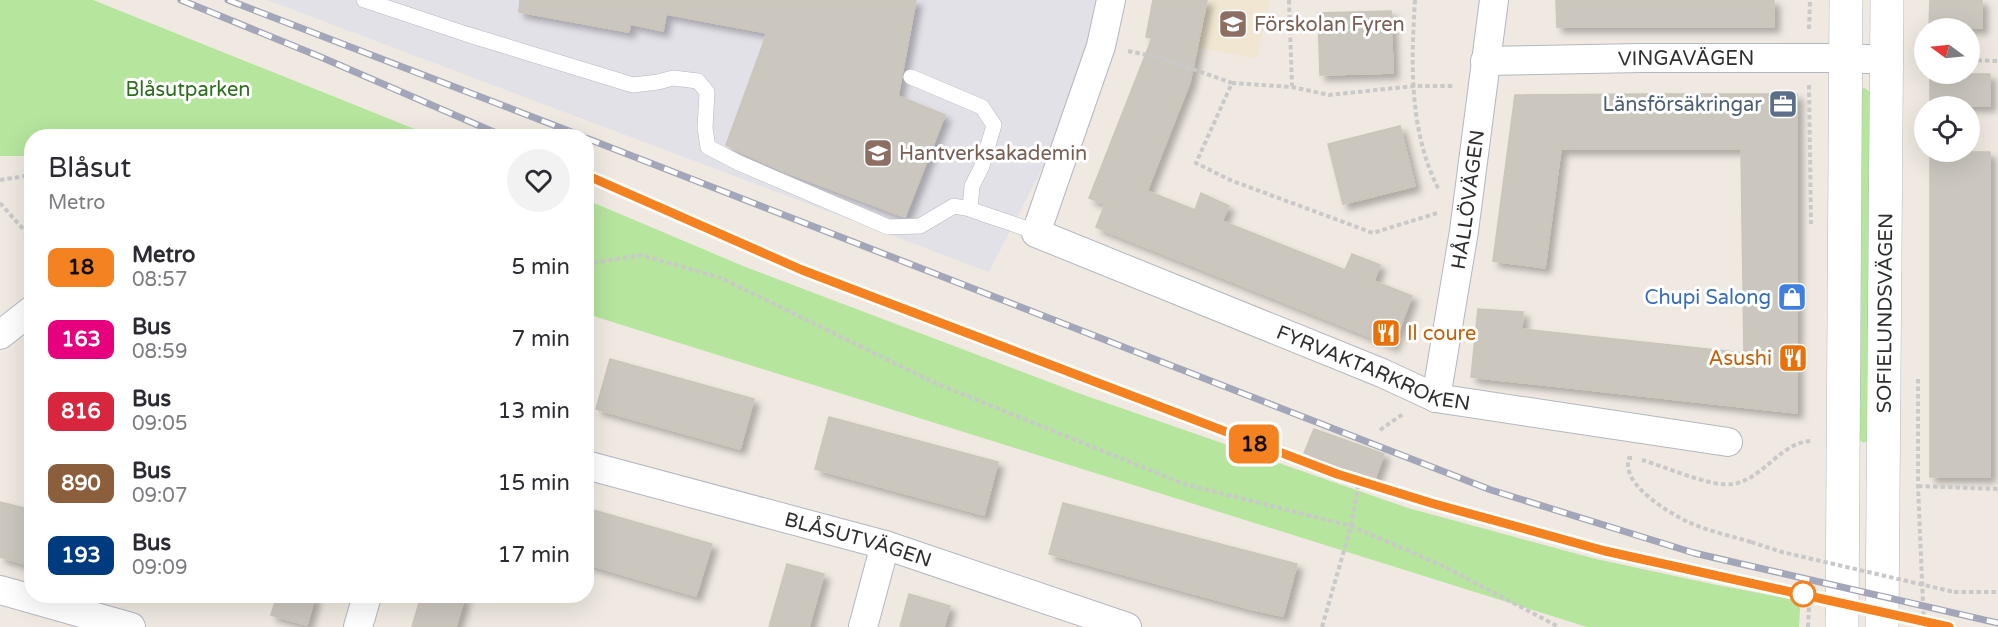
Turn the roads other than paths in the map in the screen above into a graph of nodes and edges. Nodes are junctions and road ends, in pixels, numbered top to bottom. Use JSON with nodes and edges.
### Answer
{"nodes":[{"id":1,"x":364,"y":0,"type":"edge"},
{"id":2,"x":1111,"y":0,"type":"edge"},
{"id":3,"x":1494,"y":0,"type":"edge"},
{"id":4,"x":1846,"y":0,"type":"edge"},
{"id":5,"x":1887,"y":0,"type":"edge"},
{"id":6,"x":1846,"y":58,"type":"junction"},
{"id":7,"x":1887,"y":60,"type":"junction"},
{"id":8,"x":1484,"y":74,"type":"junction"},
{"id":9,"x":911,"y":77,"type":"dead end"},
{"id":10,"x":970,"y":209,"type":"junction"},
{"id":11,"x":1036,"y":233,"type":"junction"},
{"id":12,"x":24,"y":316,"type":"edge"},
{"id":13,"x":0,"y":335,"type":"edge"},
{"id":14,"x":1436,"y":398,"type":"junction"},
{"id":15,"x":1728,"y":442,"type":"dead end"},
{"id":16,"x":594,"y":467,"type":"edge"},
{"id":17,"x":885,"y":545,"type":"junction"},
{"id":18,"x":0,"y":590,"type":"edge"},
{"id":19,"x":24,"y":597,"type":"edge"},
{"id":20,"x":46,"y":603,"type":"edge"},
{"id":21,"x":365,"y":603,"type":"edge"},
{"id":22,"x":131,"y":627,"type":"edge"},
{"id":23,"x":358,"y":627,"type":"edge"},
{"id":24,"x":863,"y":627,"type":"edge"},
{"id":25,"x":1127,"y":627,"type":"edge"},
{"id":26,"x":1842,"y":627,"type":"edge"},
{"id":27,"x":1882,"y":627,"type":"edge"}],
"edges":[{"from":1,"to":10,"type":"lane"},
{"from":2,"to":11,"type":"street"},
{"from":3,"to":8,"type":"street","name":"HÅLLÖVÄGEN"},
{"from":4,"to":6,"type":"street","name":"SOFIELUNDSVÄGEN"},
{"from":5,"to":7,"type":"street","name":"SOFIELUNDSVÄGEN"},
{"from":6,"to":7,"type":"street","name":"VINGAVÄGEN"},
{"from":6,"to":8,"type":"street","name":"VINGAVÄGEN"},
{"from":6,"to":26,"type":"street","name":"SOFIELUNDSVÄGEN"},
{"from":7,"to":27,"type":"street","name":"SOFIELUNDSVÄGEN"},
{"from":8,"to":14,"type":"street","name":"HÅLLÖVÄGEN"},
{"from":9,"to":10,"type":"lane"},
{"from":10,"to":11,"type":"lane","name":"FYRVAKTARKROKEN"},
{"from":11,"to":14,"type":"street","name":"FYRVAKTARKROKEN"},
{"from":12,"to":13,"type":"street"},
{"from":14,"to":15,"type":"street","name":"FYRVAKTARKROKEN"},
{"from":16,"to":17,"type":"street","name":"BLÅSUTVÄGEN"},
{"from":17,"to":24,"type":"street"},
{"from":17,"to":25,"type":"street","name":"BLÅSUTVÄGEN"},
{"from":18,"to":19,"type":"street"},
{"from":20,"to":22,"type":"street"},
{"from":21,"to":23,"type":"street"}]}
